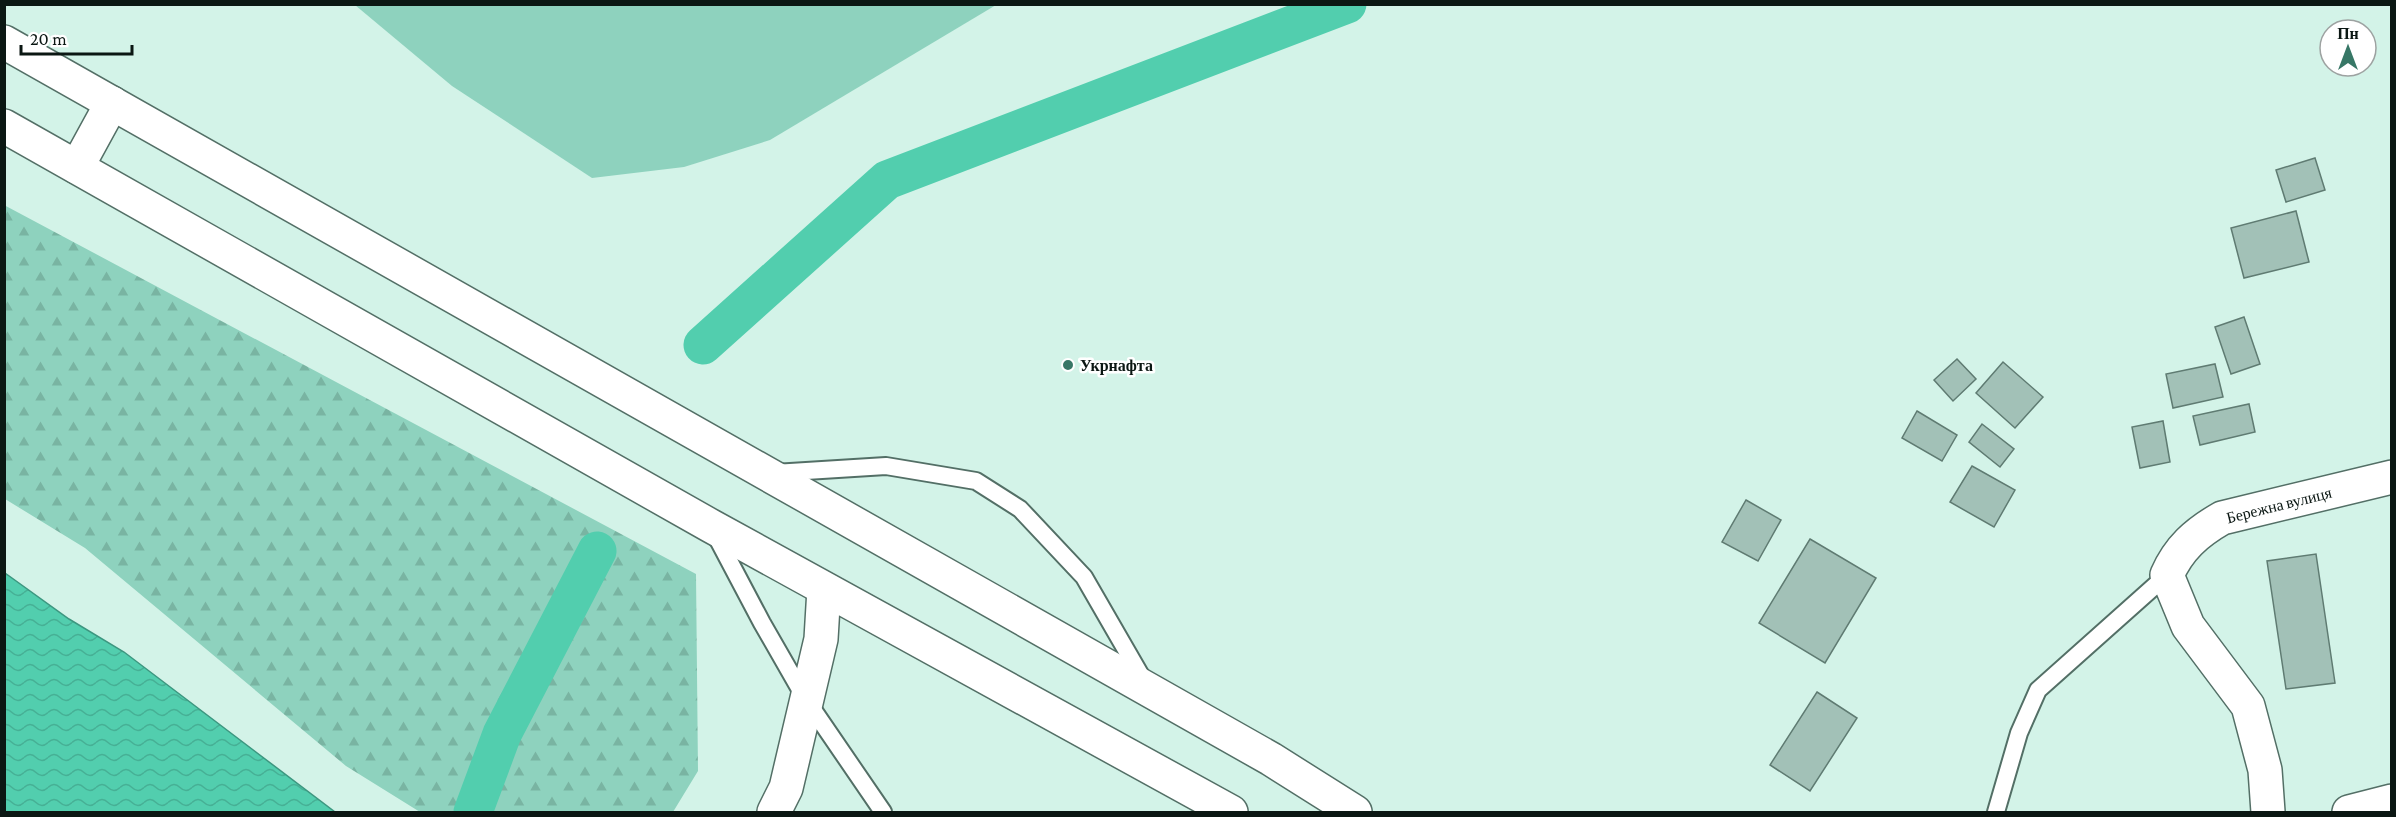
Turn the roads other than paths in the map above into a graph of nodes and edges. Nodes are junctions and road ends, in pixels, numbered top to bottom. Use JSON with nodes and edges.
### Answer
{"nodes":[{"id":1,"x":4,"y":42,"type":"edge"},
{"id":2,"x":112,"y":103,"type":"junction"},
{"id":3,"x":4,"y":126,"type":"edge"},
{"id":4,"x":77,"y":167,"type":"junction"},
{"id":5,"x":763,"y":473,"type":"junction"},
{"id":6,"x":2391,"y":477,"type":"edge"},
{"id":7,"x":711,"y":526,"type":"junction"},
{"id":8,"x":2168,"y":575,"type":"junction"},
{"id":9,"x":824,"y":589,"type":"junction"},
{"id":10,"x":1151,"y":692,"type":"junction"},
{"id":11,"x":806,"y":698,"type":"junction"},
{"id":12,"x":2391,"y":801,"type":"edge"},
{"id":13,"x":774,"y":813,"type":"edge"},
{"id":14,"x":883,"y":813,"type":"edge"},
{"id":15,"x":1231,"y":813,"type":"edge"},
{"id":16,"x":1355,"y":813,"type":"edge"},
{"id":17,"x":1996,"y":813,"type":"edge"},
{"id":18,"x":2268,"y":813,"type":"edge"},
{"id":19,"x":2349,"y":813,"type":"edge"}],
"edges":[{"from":1,"to":2,"type":"street"},
{"from":2,"to":4,"type":"street"},
{"from":2,"to":5,"type":"street"},
{"from":3,"to":4,"type":"street"},
{"from":4,"to":7,"type":"street"},
{"from":5,"to":10,"type":"street"},
{"from":5,"to":10,"type":"lane"},
{"from":6,"to":8,"type":"street","name":"Бережна вулиця"},
{"from":7,"to":9,"type":"street"},
{"from":7,"to":11,"type":"lane"},
{"from":8,"to":17,"type":"lane"},
{"from":8,"to":18,"type":"street"},
{"from":9,"to":11,"type":"street"},
{"from":9,"to":15,"type":"street"},
{"from":10,"to":16,"type":"street"},
{"from":11,"to":13,"type":"street"},
{"from":11,"to":14,"type":"lane"},
{"from":12,"to":19,"type":"street"}]}
